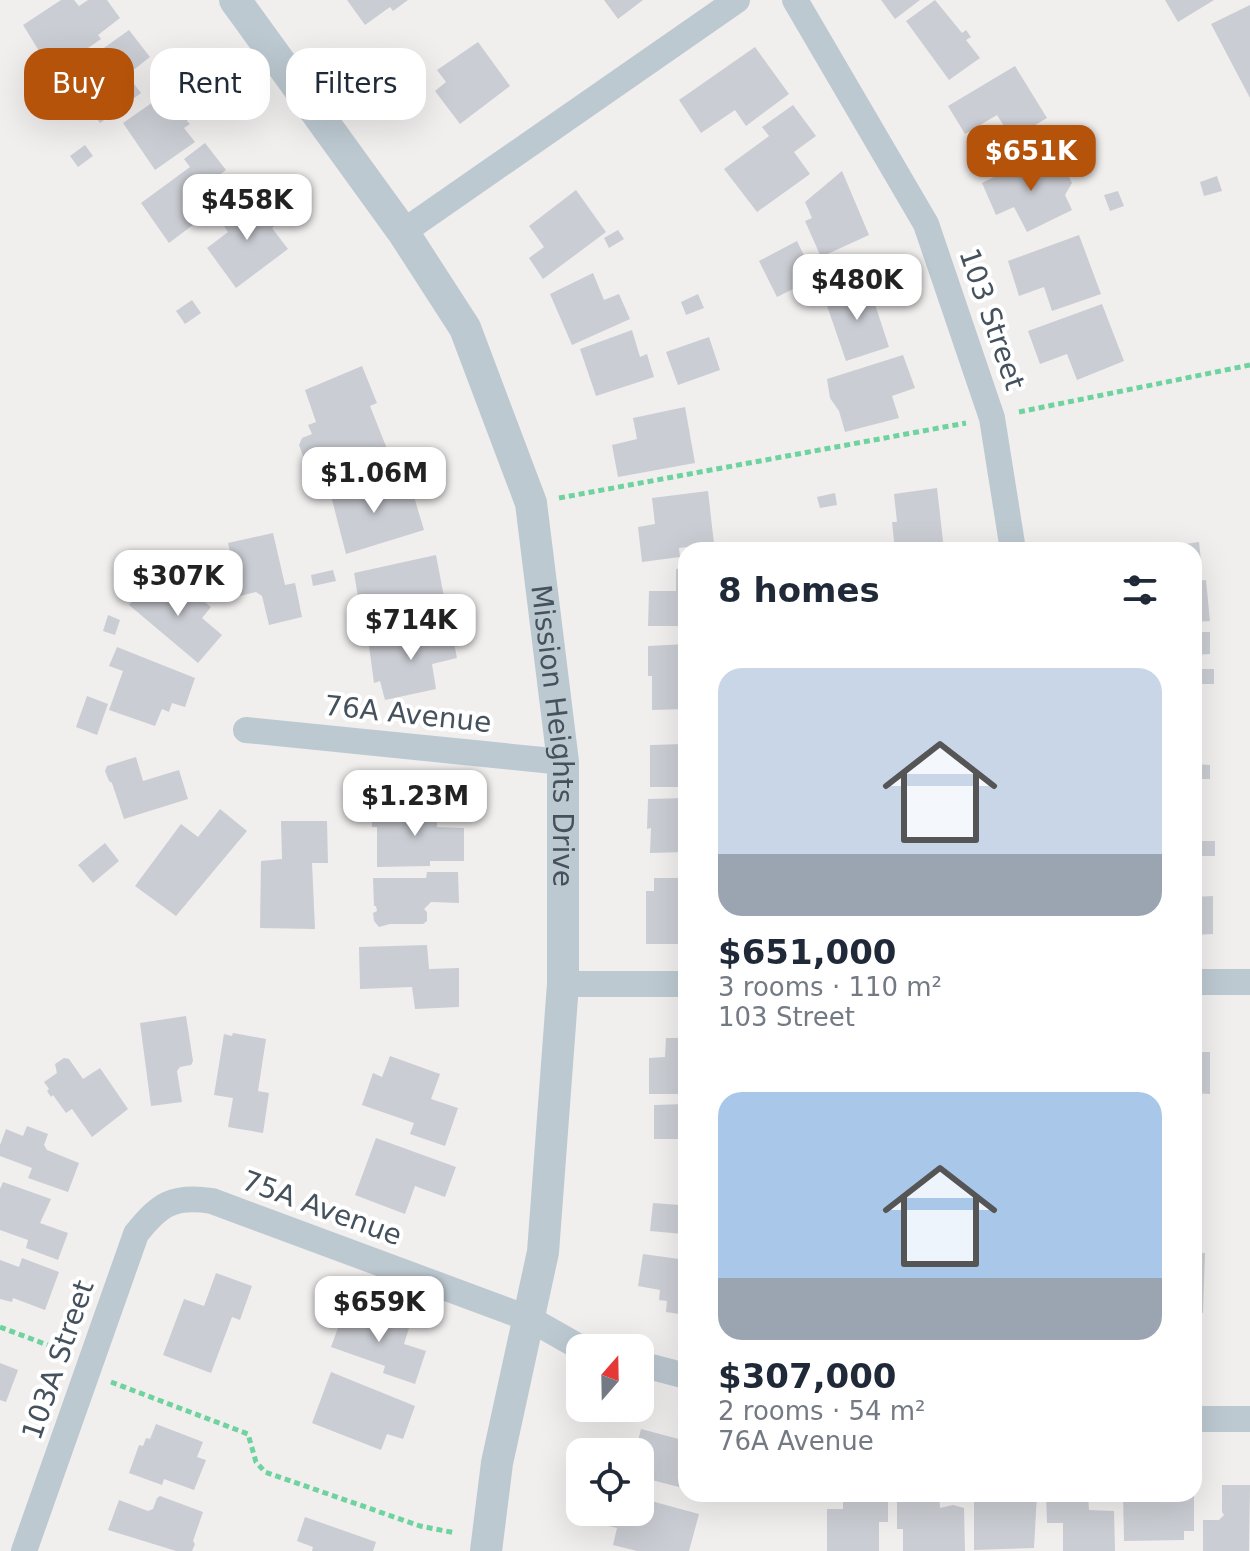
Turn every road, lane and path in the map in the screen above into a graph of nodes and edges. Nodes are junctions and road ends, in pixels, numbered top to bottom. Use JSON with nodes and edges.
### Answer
{"nodes":[{"id":1,"x":235,"y":0,"type":"edge"},
{"id":2,"x":737,"y":0,"type":"edge"},
{"id":3,"x":795,"y":0,"type":"edge"},
{"id":4,"x":403,"y":232,"type":"junction"},
{"id":5,"x":1250,"y":365,"type":"edge"},
{"id":6,"x":992,"y":418,"type":"junction"},
{"id":7,"x":531,"y":503,"type":"junction"},
{"id":8,"x":1012,"y":542,"type":"edge"},
{"id":9,"x":246,"y":730,"type":"dead end"},
{"id":10,"x":563,"y":762,"type":"junction"},
{"id":11,"x":1202,"y":982,"type":"edge"},
{"id":12,"x":1250,"y":982,"type":"edge"},
{"id":13,"x":563,"y":984,"type":"junction"},
{"id":14,"x":678,"y":984,"type":"edge"},
{"id":15,"x":169,"y":1202,"type":"joint"},
{"id":16,"x":530,"y":1319,"type":"junction"},
{"id":17,"x":0,"y":1327,"type":"edge"},
{"id":18,"x":566,"y":1339,"type":"edge"},
{"id":19,"x":654,"y":1368,"type":"edge"},
{"id":20,"x":89,"y":1370,"type":"junction"},
{"id":21,"x":678,"y":1374,"type":"edge"},
{"id":22,"x":1202,"y":1419,"type":"edge"},
{"id":23,"x":1250,"y":1419,"type":"edge"},
{"id":24,"x":486,"y":1545,"type":"edge"},
{"id":25,"x":24,"y":1551,"type":"edge"}],
"edges":[{"from":1,"to":4,"type":"street","name":"Mission Heights Drive"},
{"from":2,"to":4,"type":"street"},
{"from":3,"to":6,"type":"street","name":"103 Street"},
{"from":4,"to":7,"type":"street","name":"Mission Heights Drive"},
{"from":5,"to":6,"type":"path"},
{"from":6,"to":7,"type":"path"},
{"from":6,"to":8,"type":"street","name":"103 Street"},
{"from":7,"to":10,"type":"street","name":"Mission Heights Drive"},
{"from":9,"to":10,"type":"street","name":"76A Avenue"},
{"from":10,"to":13,"type":"street","name":"Mission Heights Drive"},
{"from":11,"to":12,"type":"street"},
{"from":13,"to":14,"type":"street"},
{"from":13,"to":16,"type":"street","name":"Mission Heights Drive"},
{"from":15,"to":16,"type":"street","name":"75A Avenue"},
{"from":15,"to":20,"type":"street","name":"103A Street"},
{"from":16,"to":18,"type":"street","name":"75A Avenue"},
{"from":16,"to":24,"type":"street","name":"Mission Heights Drive"},
{"from":17,"to":20,"type":"path"},
{"from":19,"to":21,"type":"street"},
{"from":20,"to":24,"type":"path"},
{"from":20,"to":25,"type":"street","name":"103A Street"},
{"from":22,"to":23,"type":"street"}]}
